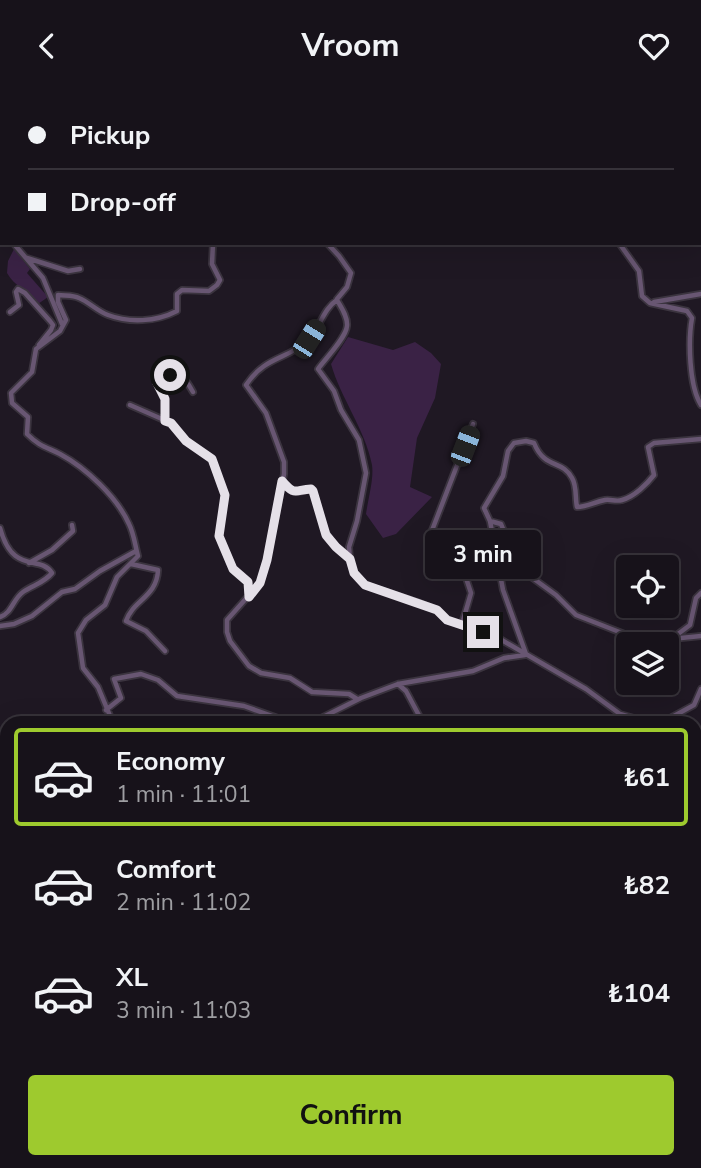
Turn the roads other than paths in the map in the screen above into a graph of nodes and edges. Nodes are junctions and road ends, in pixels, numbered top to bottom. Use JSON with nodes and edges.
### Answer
{"nodes":[{"id":1,"x":15,"y":245,"type":"edge"},
{"id":2,"x":213,"y":245,"type":"edge"},
{"id":3,"x":329,"y":245,"type":"edge"},
{"id":4,"x":620,"y":245,"type":"edge"},
{"id":5,"x":26,"y":258,"type":"junction"},
{"id":6,"x":80,"y":269,"type":"dead end"},
{"id":7,"x":701,"y":294,"type":"edge"},
{"id":8,"x":337,"y":300,"type":"junction"},
{"id":9,"x":650,"y":303,"type":"junction"},
{"id":10,"x":10,"y":311,"type":"dead end"},
{"id":11,"x":62,"y":324,"type":"junction"},
{"id":12,"x":36,"y":349,"type":"junction"},
{"id":13,"x":193,"y":392,"type":"dead end"},
{"id":14,"x":130,"y":405,"type":"dead end"},
{"id":15,"x":701,"y":405,"type":"edge"},
{"id":16,"x":165,"y":421,"type":"junction"},
{"id":17,"x":473,"y":423,"type":"dead end"},
{"id":18,"x":701,"y":439,"type":"edge"},
{"id":19,"x":282,"y":481,"type":"junction"},
{"id":20,"x":491,"y":521,"type":"junction"},
{"id":21,"x":72,"y":525,"type":"dead end"},
{"id":22,"x":0,"y":529,"type":"edge"},
{"id":23,"x":136,"y":551,"type":"junction"},
{"id":24,"x":350,"y":559,"type":"junction"},
{"id":25,"x":29,"y":563,"type":"junction"},
{"id":26,"x":130,"y":564,"type":"junction"},
{"id":27,"x":701,"y":593,"type":"edge"},
{"id":28,"x":249,"y":597,"type":"junction"},
{"id":29,"x":0,"y":617,"type":"edge"},
{"id":30,"x":462,"y":624,"type":"junction"},
{"id":31,"x":0,"y":626,"type":"edge"},
{"id":32,"x":619,"y":632,"type":"edge"},
{"id":33,"x":679,"y":634,"type":"edge"},
{"id":34,"x":701,"y":636,"type":"edge"},
{"id":35,"x":679,"y":637,"type":"edge"},
{"id":36,"x":165,"y":651,"type":"dead end"},
{"id":37,"x":526,"y":655,"type":"junction"},
{"id":38,"x":398,"y":684,"type":"junction"},
{"id":39,"x":701,"y":689,"type":"edge"},
{"id":40,"x":357,"y":699,"type":"junction"},
{"id":41,"x":106,"y":710,"type":"junction"},
{"id":42,"x":109,"y":716,"type":"edge"},
{"id":43,"x":272,"y":716,"type":"edge"},
{"id":44,"x":324,"y":716,"type":"edge"},
{"id":45,"x":419,"y":716,"type":"edge"},
{"id":46,"x":627,"y":716,"type":"edge"},
{"id":47,"x":674,"y":716,"type":"edge"}],
"edges":[{"from":1,"to":5,"type":"street"},
{"from":2,"to":11,"type":"street"},
{"from":3,"to":8,"type":"street"},
{"from":4,"to":9,"type":"street"},
{"from":5,"to":6,"type":"street"},
{"from":5,"to":11,"type":"street"},
{"from":7,"to":9,"type":"street"},
{"from":8,"to":19,"type":"street"},
{"from":8,"to":24,"type":"street"},
{"from":9,"to":15,"type":"street"},
{"from":10,"to":12,"type":"street"},
{"from":11,"to":12,"type":"street"},
{"from":12,"to":23,"type":"street"},
{"from":13,"to":16,"type":"street"},
{"from":14,"to":16,"type":"street"},
{"from":16,"to":28,"type":"street"},
{"from":17,"to":30,"type":"street"},
{"from":18,"to":20,"type":"street"},
{"from":19,"to":24,"type":"street"},
{"from":19,"to":28,"type":"street"},
{"from":20,"to":32,"type":"street"},
{"from":20,"to":37,"type":"street"},
{"from":21,"to":25,"type":"street"},
{"from":22,"to":25,"type":"street"},
{"from":23,"to":26,"type":"street"},
{"from":23,"to":31,"type":"street"},
{"from":24,"to":30,"type":"street"},
{"from":25,"to":29,"type":"street"},
{"from":26,"to":36,"type":"street"},
{"from":26,"to":41,"type":"street"},
{"from":27,"to":33,"type":"street"},
{"from":28,"to":40,"type":"street"},
{"from":30,"to":37,"type":"street"},
{"from":34,"to":35,"type":"street"},
{"from":37,"to":38,"type":"street"},
{"from":37,"to":46,"type":"street"},
{"from":38,"to":40,"type":"street"},
{"from":38,"to":45,"type":"street"},
{"from":39,"to":47,"type":"street"},
{"from":40,"to":44,"type":"street"},
{"from":41,"to":42,"type":"street"},
{"from":41,"to":43,"type":"street"}]}
